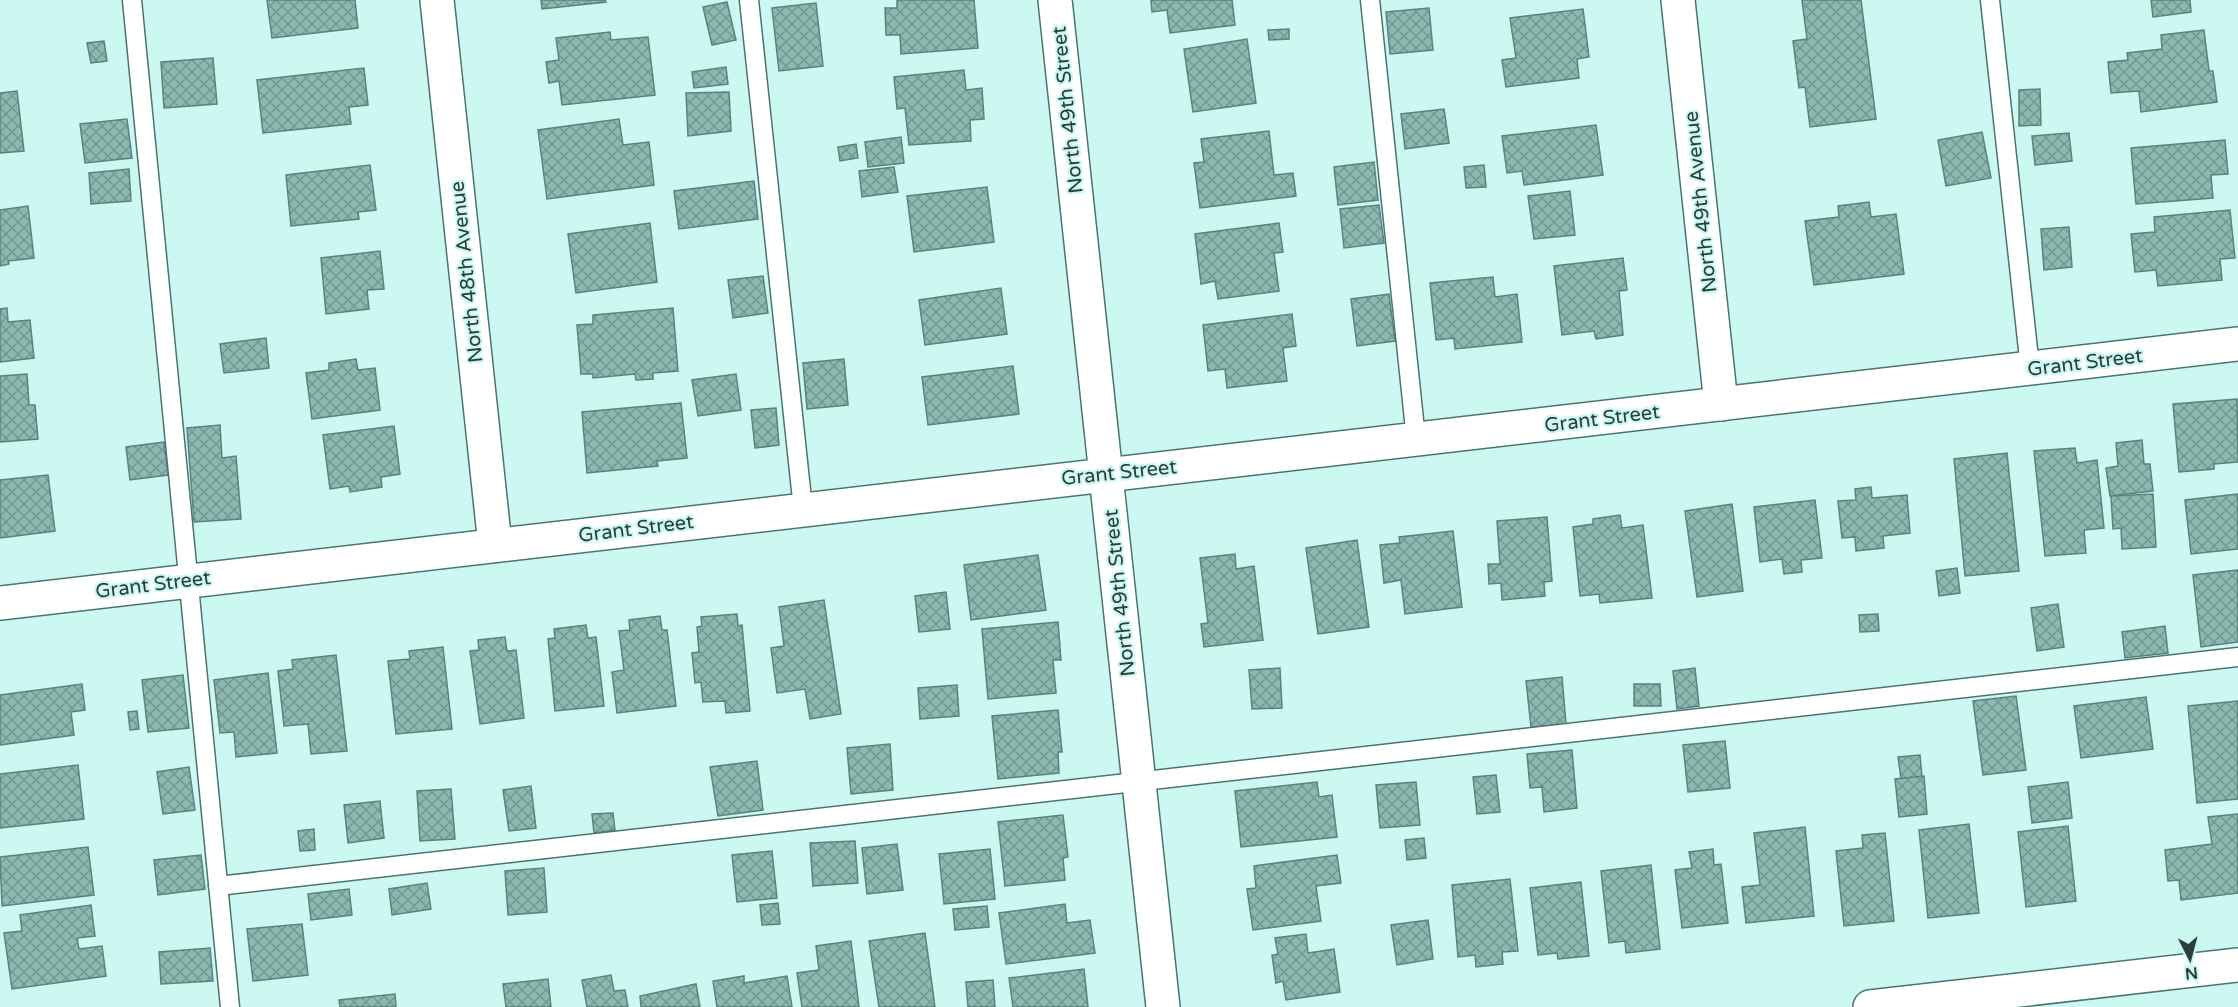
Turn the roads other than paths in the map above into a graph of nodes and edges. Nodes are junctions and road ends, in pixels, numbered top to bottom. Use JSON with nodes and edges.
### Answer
{"nodes":[{"id":1,"x":132,"y":0,"type":"edge"},
{"id":2,"x":437,"y":0,"type":"edge"},
{"id":3,"x":749,"y":0,"type":"edge"},
{"id":4,"x":1055,"y":0,"type":"edge"},
{"id":5,"x":1370,"y":0,"type":"edge"},
{"id":6,"x":1678,"y":0,"type":"edge"},
{"id":7,"x":1990,"y":0,"type":"edge"},
{"id":8,"x":2238,"y":344,"type":"edge"},
{"id":9,"x":2030,"y":368,"type":"junction"},
{"id":10,"x":1721,"y":404,"type":"junction"},
{"id":11,"x":1416,"y":439,"type":"junction"},
{"id":12,"x":1107,"y":474,"type":"junction"},
{"id":13,"x":803,"y":509,"type":"junction"},
{"id":14,"x":495,"y":545,"type":"junction"},
{"id":15,"x":189,"y":580,"type":"junction"},
{"id":16,"x":0,"y":603,"type":"edge"},
{"id":17,"x":2238,"y":657,"type":"edge"},
{"id":18,"x":1139,"y":782,"type":"junction"},
{"id":19,"x":218,"y":886,"type":"junction"},
{"id":20,"x":2238,"y":965,"type":"edge"},
{"id":21,"x":230,"y":1007,"type":"edge"},
{"id":22,"x":1163,"y":1007,"type":"edge"},
{"id":23,"x":1870,"y":1007,"type":"edge"}],
"edges":[{"from":1,"to":15,"type":"lane"},
{"from":2,"to":14,"type":"street","name":"North 48th Avenue"},
{"from":3,"to":13,"type":"lane"},
{"from":4,"to":12,"type":"street","name":"North 49th Street"},
{"from":5,"to":11,"type":"lane"},
{"from":6,"to":10,"type":"street","name":"North 49th Avenue"},
{"from":7,"to":9,"type":"lane"},
{"from":8,"to":9,"type":"street","name":"Grant Street"},
{"from":9,"to":10,"type":"street","name":"Grant Street"},
{"from":10,"to":11,"type":"street","name":"Grant Street"},
{"from":11,"to":12,"type":"street","name":"Grant Street"},
{"from":12,"to":13,"type":"street","name":"Grant Street"},
{"from":12,"to":18,"type":"street","name":"North 49th Street"},
{"from":13,"to":14,"type":"street","name":"Grant Street"},
{"from":14,"to":15,"type":"street","name":"Grant Street"},
{"from":15,"to":16,"type":"street","name":"Grant Street"},
{"from":15,"to":19,"type":"lane"},
{"from":17,"to":18,"type":"lane"},
{"from":18,"to":19,"type":"lane"},
{"from":18,"to":22,"type":"street","name":"North 49th Street"},
{"from":19,"to":21,"type":"lane"},
{"from":20,"to":23,"type":"street"}]}
